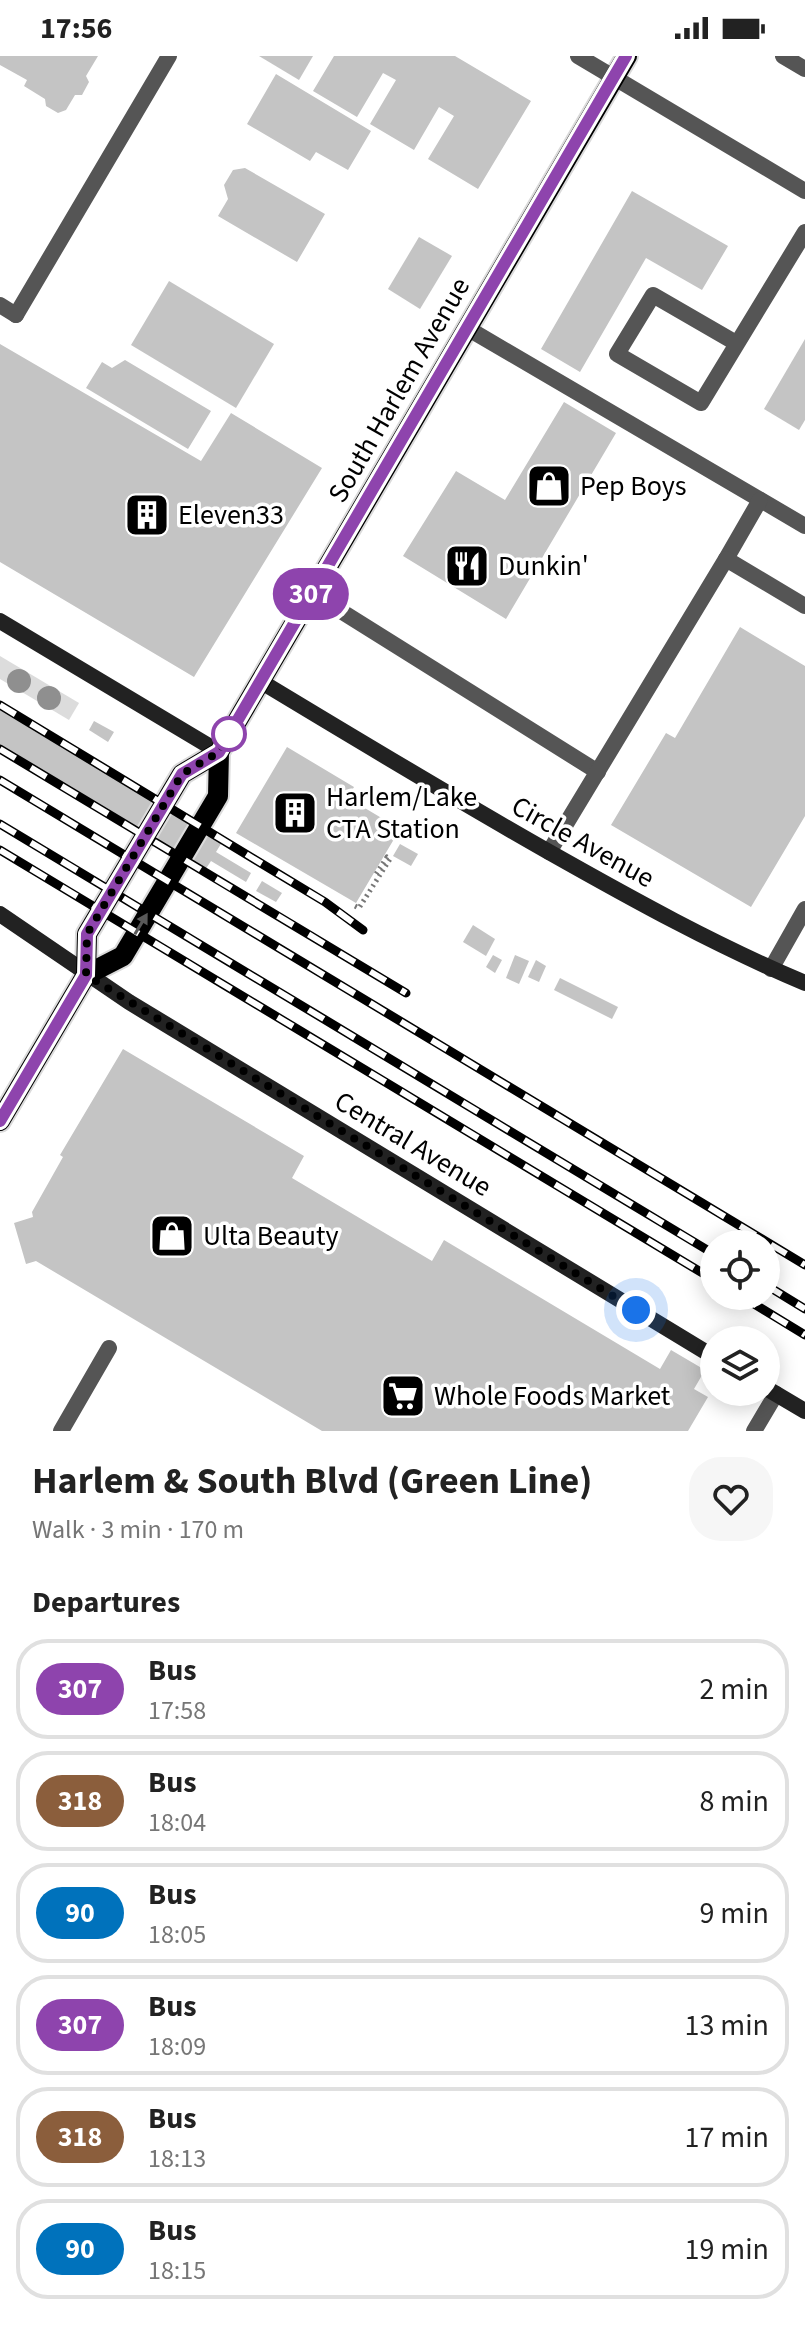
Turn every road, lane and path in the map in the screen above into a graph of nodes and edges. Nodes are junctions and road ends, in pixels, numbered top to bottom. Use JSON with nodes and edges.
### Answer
{"nodes":[{"id":1,"x":169,"y":56,"type":"edge"},
{"id":2,"x":578,"y":56,"type":"edge"},
{"id":3,"x":627,"y":56,"type":"edge"},
{"id":4,"x":783,"y":56,"type":"edge"},
{"id":5,"x":805,"y":69,"type":"edge"},
{"id":6,"x":614,"y":77,"type":"junction"},
{"id":7,"x":805,"y":191,"type":"edge"},
{"id":8,"x":805,"y":232,"type":"edge"},
{"id":9,"x":0,"y":305,"type":"edge"},
{"id":10,"x":467,"y":328,"type":"junction"},
{"id":11,"x":736,"y":343,"type":"junction"},
{"id":12,"x":760,"y":500,"type":"junction"},
{"id":13,"x":805,"y":526,"type":"edge"},
{"id":14,"x":726,"y":559,"type":"junction"},
{"id":15,"x":312,"y":593,"type":"junction"},
{"id":16,"x":805,"y":606,"type":"edge"},
{"id":17,"x":0,"y":621,"type":"edge"},
{"id":18,"x":260,"y":681,"type":"junction"},
{"id":19,"x":219,"y":752,"type":"junction"},
{"id":20,"x":598,"y":772,"type":"junction"},
{"id":21,"x":549,"y":852,"type":"junction"},
{"id":22,"x":374,"y":873,"type":"dead end"},
{"id":23,"x":355,"y":906,"type":"dead end"},
{"id":24,"x":805,"y":909,"type":"edge"},
{"id":25,"x":0,"y":914,"type":"edge"},
{"id":26,"x":771,"y":969,"type":"junction"},
{"id":27,"x":86,"y":975,"type":"junction"},
{"id":28,"x":805,"y":983,"type":"edge"},
{"id":29,"x":0,"y":1121,"type":"edge"},
{"id":30,"x":109,"y":1348,"type":"dead end"},
{"id":31,"x":700,"y":1348,"type":"edge"},
{"id":32,"x":780,"y":1396,"type":"edge"},
{"id":33,"x":765,"y":1406,"type":"edge"},
{"id":34,"x":805,"y":1411,"type":"edge"},
{"id":35,"x":61,"y":1431,"type":"edge"},
{"id":36,"x":754,"y":1431,"type":"edge"}],
"edges":[{"from":1,"to":9,"type":"street"},
{"from":2,"to":6,"type":"street"},
{"from":3,"to":6,"type":"main road","name":"South Harlem Avenue"},
{"from":4,"to":5,"type":"street"},
{"from":6,"to":7,"type":"street"},
{"from":6,"to":10,"type":"main road","name":"South Harlem Avenue"},
{"from":8,"to":11,"type":"street"},
{"from":10,"to":12,"type":"street"},
{"from":10,"to":15,"type":"main road","name":"South Harlem Avenue"},
{"from":11,"to":11,"type":"street"},
{"from":12,"to":13,"type":"street"},
{"from":12,"to":14,"type":"street"},
{"from":14,"to":16,"type":"street"},
{"from":14,"to":20,"type":"street"},
{"from":15,"to":18,"type":"main road","name":"South Harlem Avenue"},
{"from":15,"to":20,"type":"street"},
{"from":17,"to":19,"type":"street"},
{"from":18,"to":19,"type":"main road","name":"South Harlem Avenue"},
{"from":18,"to":21,"type":"street","name":"Circle Avenue"},
{"from":19,"to":27,"type":"main road","name":"South Harlem Avenue"},
{"from":27,"to":19,"type":"main road","name":"South Harlem Avenue","one_way":true},
{"from":20,"to":21,"type":"street"},
{"from":21,"to":26,"type":"street","name":"Circle Avenue"},
{"from":22,"to":23,"type":"path"},
{"from":24,"to":26,"type":"street"},
{"from":25,"to":27,"type":"street","name":"Central Avenue"},
{"from":26,"to":28,"type":"street","name":"Circle Avenue"},
{"from":27,"to":29,"type":"main road"},
{"from":27,"to":31,"type":"street","name":"Central Avenue"},
{"from":30,"to":35,"type":"street"},
{"from":32,"to":34,"type":"street"},
{"from":33,"to":36,"type":"street"}]}
